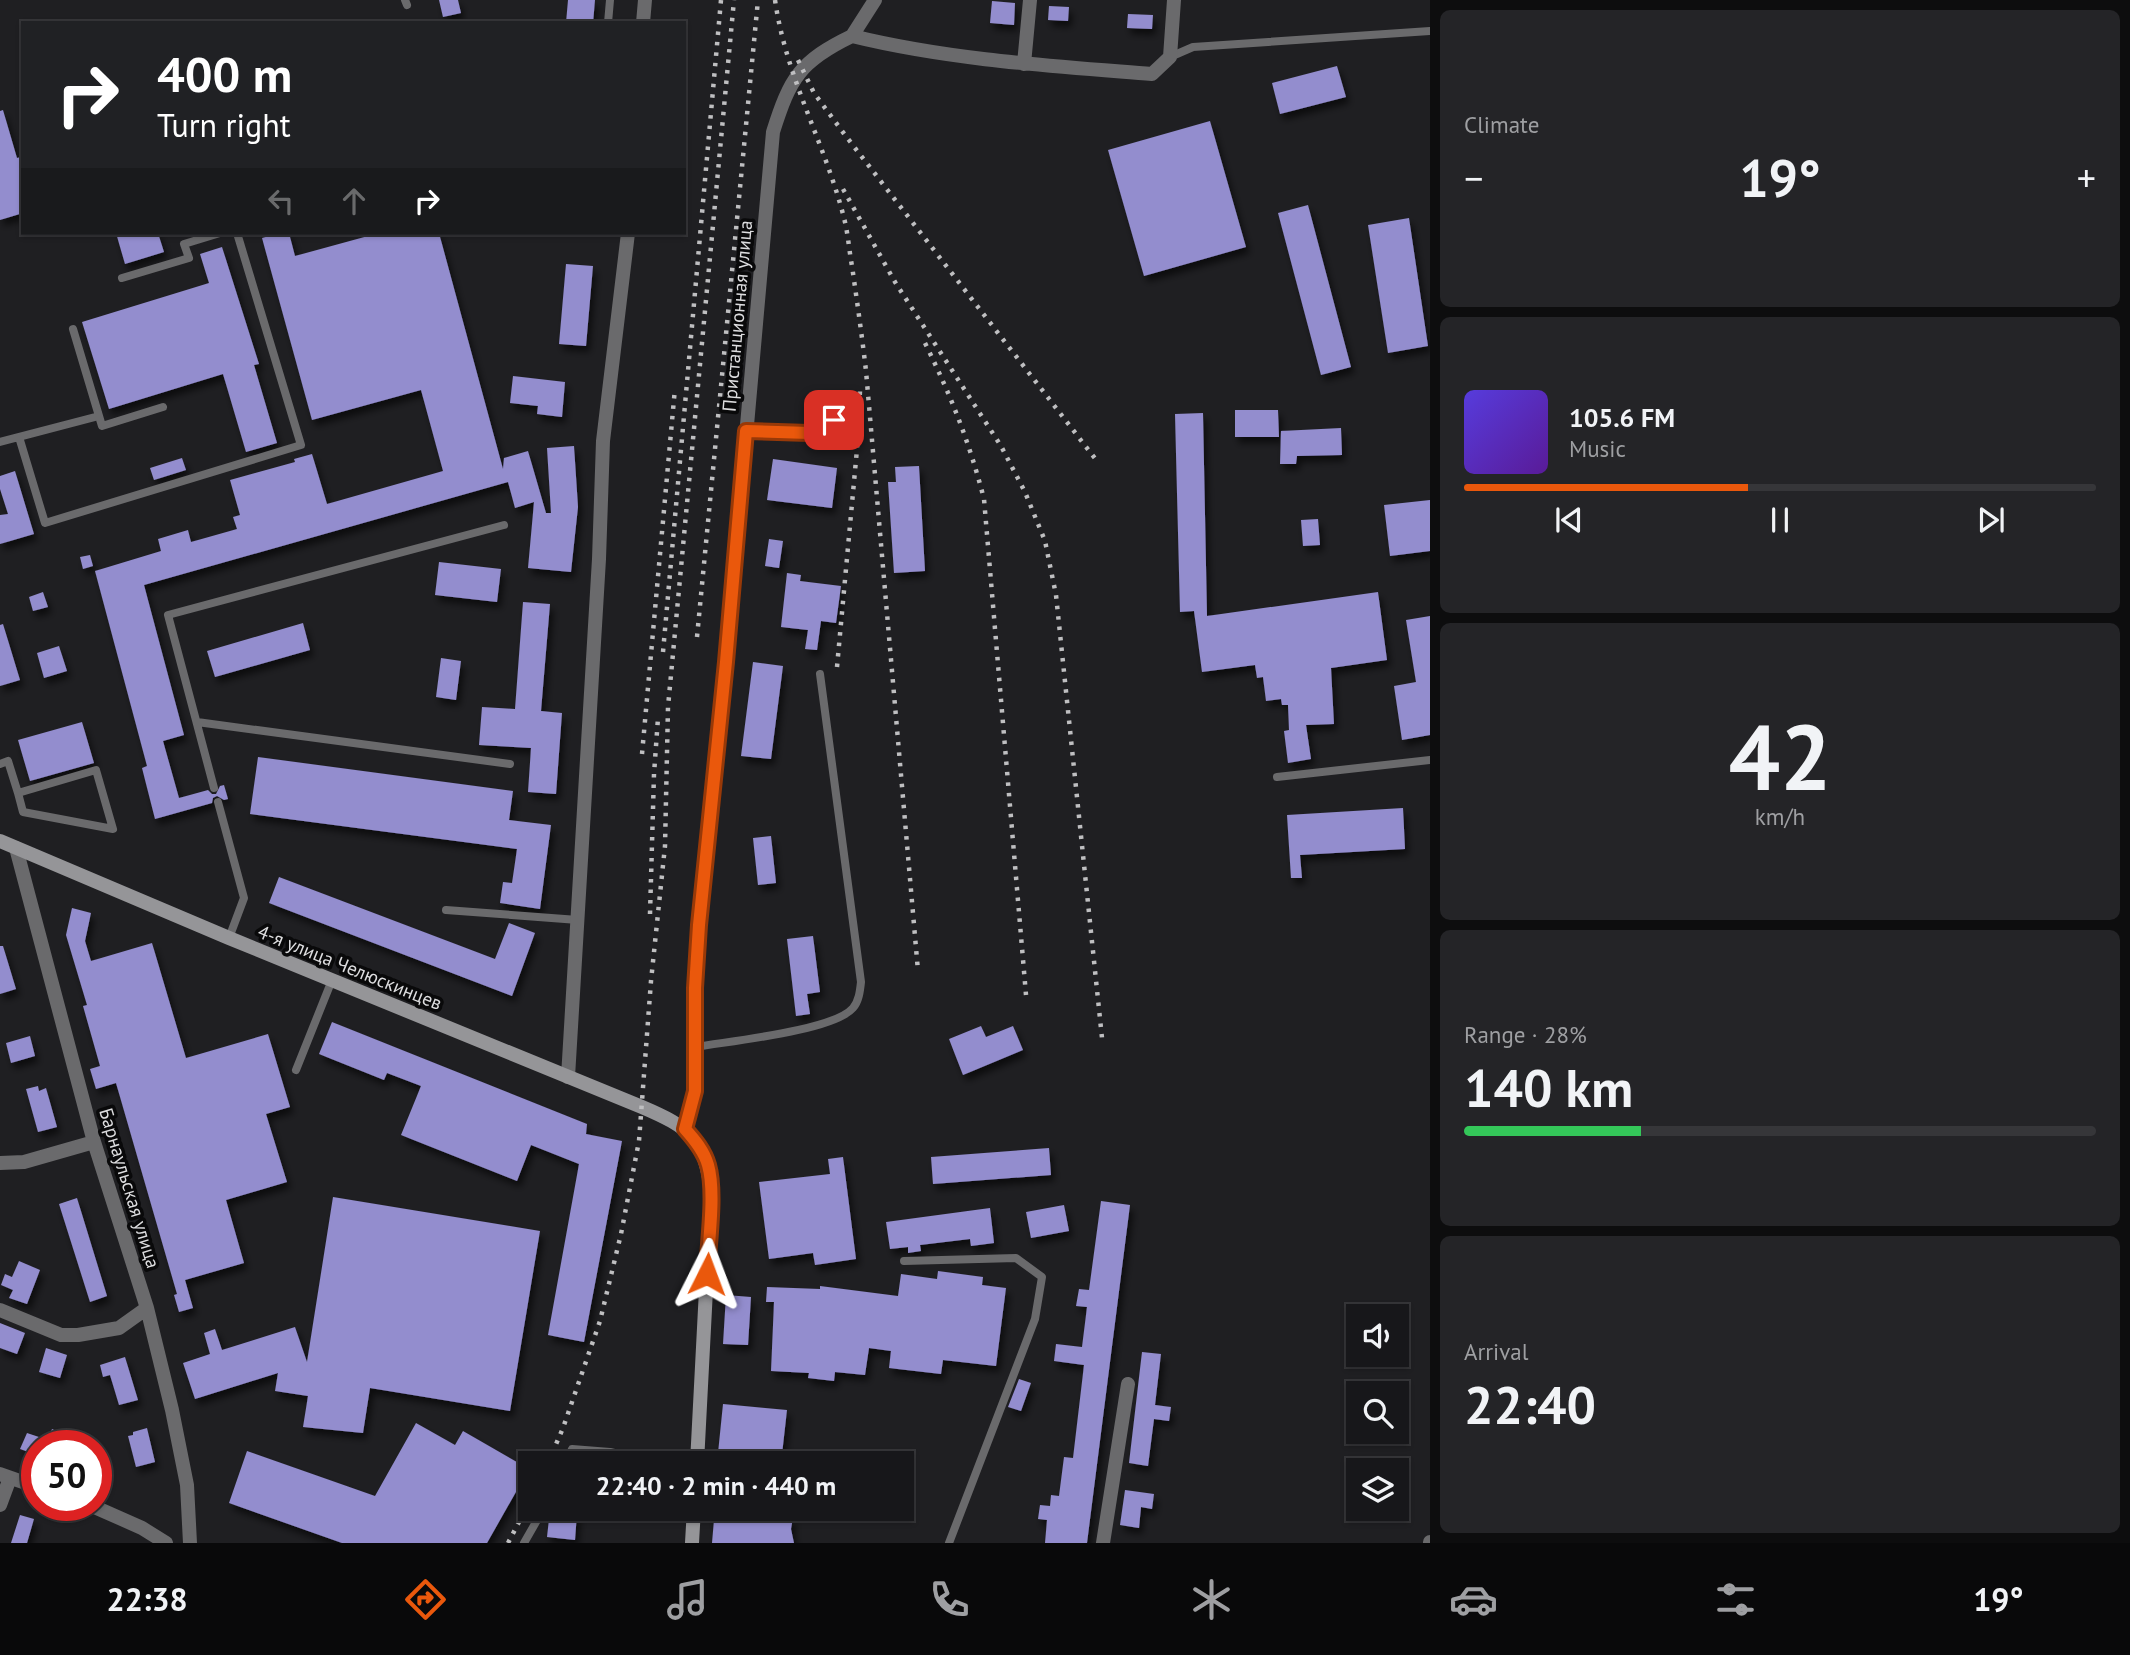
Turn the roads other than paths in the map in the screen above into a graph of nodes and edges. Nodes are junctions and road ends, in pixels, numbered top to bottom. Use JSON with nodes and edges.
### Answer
{"nodes":[{"id":1,"x":610,"y":0,"type":"edge"},
{"id":2,"x":645,"y":0,"type":"edge"},
{"id":3,"x":875,"y":0,"type":"edge"},
{"id":4,"x":1030,"y":0,"type":"edge"},
{"id":5,"x":1174,"y":0,"type":"edge"},
{"id":6,"x":608,"y":21,"type":"edge"},
{"id":7,"x":643,"y":21,"type":"edge"},
{"id":8,"x":1430,"y":32,"type":"edge"},
{"id":9,"x":852,"y":36,"type":"junction"},
{"id":10,"x":1170,"y":57,"type":"junction"},
{"id":11,"x":1024,"y":64,"type":"junction"},
{"id":12,"x":213,"y":235,"type":"edge"},
{"id":13,"x":238,"y":235,"type":"edge"},
{"id":14,"x":628,"y":235,"type":"edge"},
{"id":15,"x":122,"y":278,"type":"dead end"},
{"id":16,"x":73,"y":330,"type":"dead end"},
{"id":17,"x":163,"y":407,"type":"dead end"},
{"id":18,"x":99,"y":416,"type":"junction"},
{"id":19,"x":834,"y":420,"type":"dead end"},
{"id":20,"x":746,"y":431,"type":"junction"},
{"id":21,"x":19,"y":437,"type":"junction"},
{"id":22,"x":0,"y":442,"type":"edge"},
{"id":23,"x":504,"y":524,"type":"dead end"},
{"id":24,"x":820,"y":674,"type":"dead end"},
{"id":25,"x":197,"y":722,"type":"junction"},
{"id":26,"x":1430,"y":760,"type":"edge"},
{"id":27,"x":0,"y":764,"type":"edge"},
{"id":28,"x":510,"y":764,"type":"dead end"},
{"id":29,"x":1277,"y":777,"type":"dead end"},
{"id":30,"x":214,"y":788,"type":"dead end"},
{"id":31,"x":18,"y":793,"type":"junction"},
{"id":32,"x":218,"y":802,"type":"dead end"},
{"id":33,"x":0,"y":841,"type":"edge"},
{"id":34,"x":16,"y":848,"type":"junction"},
{"id":35,"x":446,"y":910,"type":"dead end"},
{"id":36,"x":578,"y":920,"type":"junction"},
{"id":37,"x":229,"y":938,"type":"junction"},
{"id":38,"x":332,"y":980,"type":"junction"},
{"id":39,"x":696,"y":1047,"type":"junction"},
{"id":40,"x":296,"y":1070,"type":"dead end"},
{"id":41,"x":568,"y":1077,"type":"junction"},
{"id":42,"x":685,"y":1129,"type":"junction"},
{"id":43,"x":94,"y":1142,"type":"junction"},
{"id":44,"x":0,"y":1163,"type":"edge"},
{"id":45,"x":904,"y":1261,"type":"dead end"},
{"id":46,"x":147,"y":1308,"type":"junction"},
{"id":47,"x":0,"y":1310,"type":"edge"},
{"id":48,"x":1128,"y":1384,"type":"dead end"},
{"id":49,"x":571,"y":1451,"type":"edge"},
{"id":50,"x":597,"y":1451,"type":"edge"},
{"id":51,"x":698,"y":1451,"type":"edge"},
{"id":52,"x":5,"y":1476,"type":"edge"},
{"id":53,"x":0,"y":1505,"type":"edge"},
{"id":54,"x":112,"y":1515,"type":"edge"},
{"id":55,"x":537,"y":1521,"type":"edge"},
{"id":56,"x":693,"y":1521,"type":"edge"},
{"id":57,"x":166,"y":1543,"type":"edge"},
{"id":58,"x":190,"y":1543,"type":"edge"},
{"id":59,"x":524,"y":1543,"type":"edge"},
{"id":60,"x":692,"y":1543,"type":"edge"},
{"id":61,"x":949,"y":1543,"type":"edge"},
{"id":62,"x":1103,"y":1543,"type":"edge"}],
"edges":[{"from":1,"to":6,"type":"lane"},
{"from":2,"to":7,"type":"street"},
{"from":3,"to":9,"type":"street"},
{"from":4,"to":11,"type":"street"},
{"from":5,"to":10,"type":"street"},
{"from":8,"to":10,"type":"lane"},
{"from":9,"to":11,"type":"street"},
{"from":9,"to":20,"type":"street","name":"Пристанционная улица"},
{"from":10,"to":11,"type":"street"},
{"from":12,"to":15,"type":"lane"},
{"from":13,"to":21,"type":"lane"},
{"from":14,"to":36,"type":"street"},
{"from":16,"to":18,"type":"lane"},
{"from":17,"to":18,"type":"lane"},
{"from":18,"to":21,"type":"lane"},
{"from":19,"to":20,"type":"lane"},
{"from":20,"to":39,"type":"street","name":"Пристанционная улица"},
{"from":21,"to":22,"type":"lane"},
{"from":23,"to":25,"type":"lane"},
{"from":24,"to":39,"type":"lane"},
{"from":25,"to":28,"type":"lane"},
{"from":25,"to":30,"type":"lane"},
{"from":26,"to":29,"type":"lane"},
{"from":27,"to":31,"type":"lane"},
{"from":31,"to":31,"type":"lane"},
{"from":32,"to":37,"type":"lane"},
{"from":33,"to":34,"type":"main road","name":"4-я улица Челюскинцев"},
{"from":34,"to":37,"type":"main road","name":"4-я улица Челюскинцев"},
{"from":34,"to":43,"type":"street","name":"Барнаульская улица"},
{"from":35,"to":36,"type":"lane"},
{"from":36,"to":41,"type":"street"},
{"from":37,"to":38,"type":"main road","name":"4-я улица Челюскинцев"},
{"from":38,"to":40,"type":"lane"},
{"from":38,"to":41,"type":"main road","name":"4-я улица Челюскинцев"},
{"from":39,"to":42,"type":"street","name":"Пристанционная улица"},
{"from":41,"to":42,"type":"main road","name":"4-я улица Челюскинцев"},
{"from":42,"to":51,"type":"main road"},
{"from":43,"to":44,"type":"street"},
{"from":43,"to":46,"type":"street","name":"Барнаульская улица"},
{"from":45,"to":61,"type":"lane"},
{"from":46,"to":47,"type":"street"},
{"from":46,"to":58,"type":"street","name":"Барнаульская улица"},
{"from":48,"to":62,"type":"street"},
{"from":49,"to":50,"type":"lane"},
{"from":52,"to":53,"type":"street"},
{"from":54,"to":57,"type":"street"},
{"from":55,"to":59,"type":"lane"},
{"from":56,"to":60,"type":"main road"}]}
